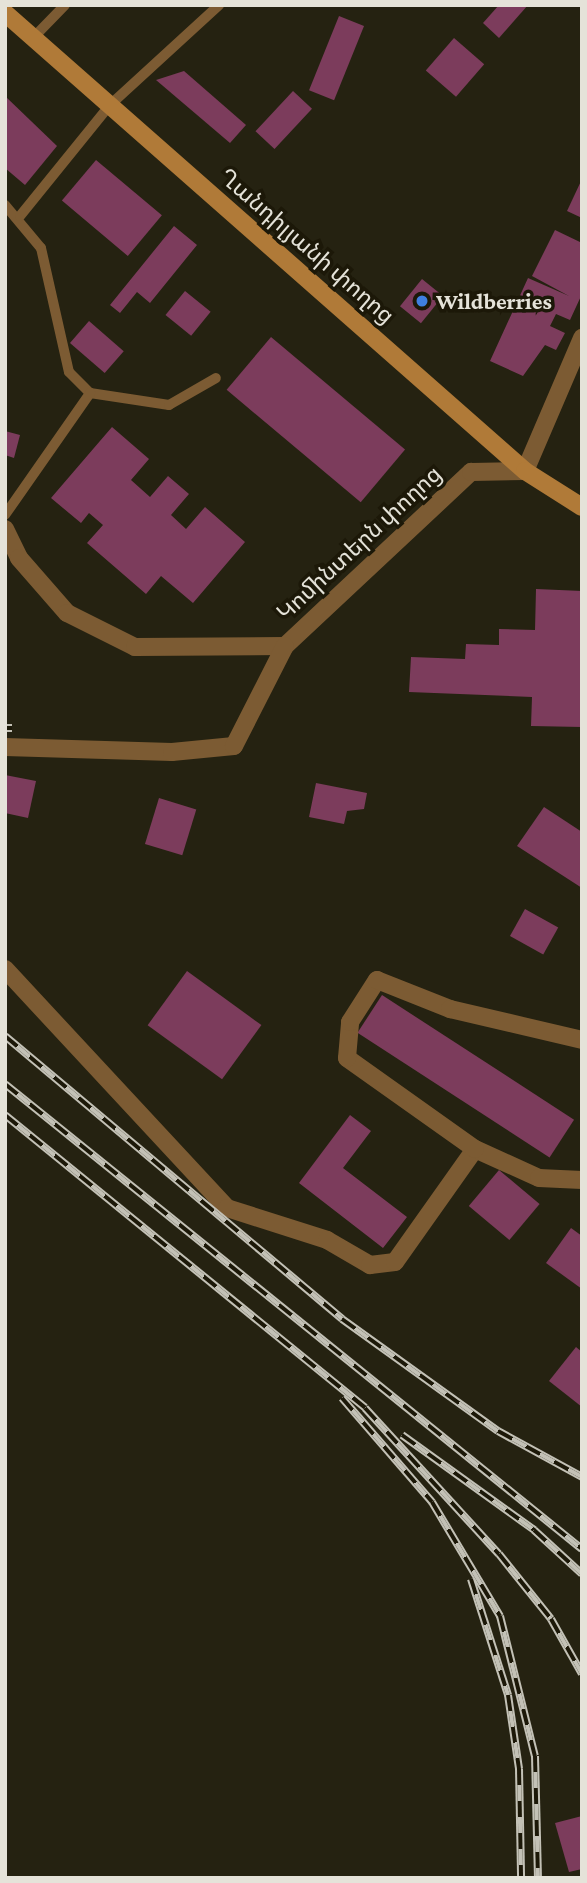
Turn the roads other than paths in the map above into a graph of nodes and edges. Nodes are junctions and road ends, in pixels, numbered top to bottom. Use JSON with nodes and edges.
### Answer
{"nodes":[{"id":1,"x":65,"y":5,"type":"edge"},
{"id":2,"x":219,"y":5,"type":"edge"},
{"id":3,"x":5,"y":13,"type":"edge"},
{"id":4,"x":33,"y":38,"type":"junction"},
{"id":5,"x":110,"y":105,"type":"junction"},
{"id":6,"x":5,"y":205,"type":"edge"},
{"id":7,"x":20,"y":216,"type":"junction"},
{"id":8,"x":582,"y":338,"type":"edge"},
{"id":9,"x":216,"y":378,"type":"dead end"},
{"id":10,"x":90,"y":393,"type":"junction"},
{"id":11,"x":525,"y":471,"type":"junction"},
{"id":12,"x":582,"y":507,"type":"edge"},
{"id":13,"x":5,"y":515,"type":"edge"},
{"id":14,"x":5,"y":529,"type":"edge"},
{"id":15,"x":285,"y":646,"type":"junction"},
{"id":16,"x":5,"y":747,"type":"edge"},
{"id":17,"x":5,"y":969,"type":"edge"},
{"id":18,"x":582,"y":1040,"type":"edge"},
{"id":19,"x":475,"y":1149,"type":"junction"},
{"id":20,"x":582,"y":1180,"type":"edge"}],
"edges":[{"from":1,"to":4,"type":"lane"},
{"from":2,"to":5,"type":"lane"},
{"from":3,"to":4,"type":"main road","name":"Ղանդիլյանի փողոց"},
{"from":4,"to":5,"type":"main road","name":"Ղանդիլյանի փողոց"},
{"from":5,"to":7,"type":"lane"},
{"from":5,"to":11,"type":"main road","name":"Ղանդիլյանի փողոց"},
{"from":6,"to":7,"type":"lane"},
{"from":7,"to":10,"type":"lane"},
{"from":8,"to":11,"type":"street"},
{"from":9,"to":10,"type":"lane"},
{"from":10,"to":13,"type":"lane"},
{"from":11,"to":12,"type":"main road","name":"Ղանդիլյանի փողոց"},
{"from":11,"to":15,"type":"street","name":"Կոմինտերն փողոց"},
{"from":14,"to":15,"type":"street","name":"Կոմինտերն փողոց"},
{"from":15,"to":16,"type":"street"},
{"from":17,"to":19,"type":"street"},
{"from":18,"to":19,"type":"street"},
{"from":19,"to":20,"type":"street"}]}
